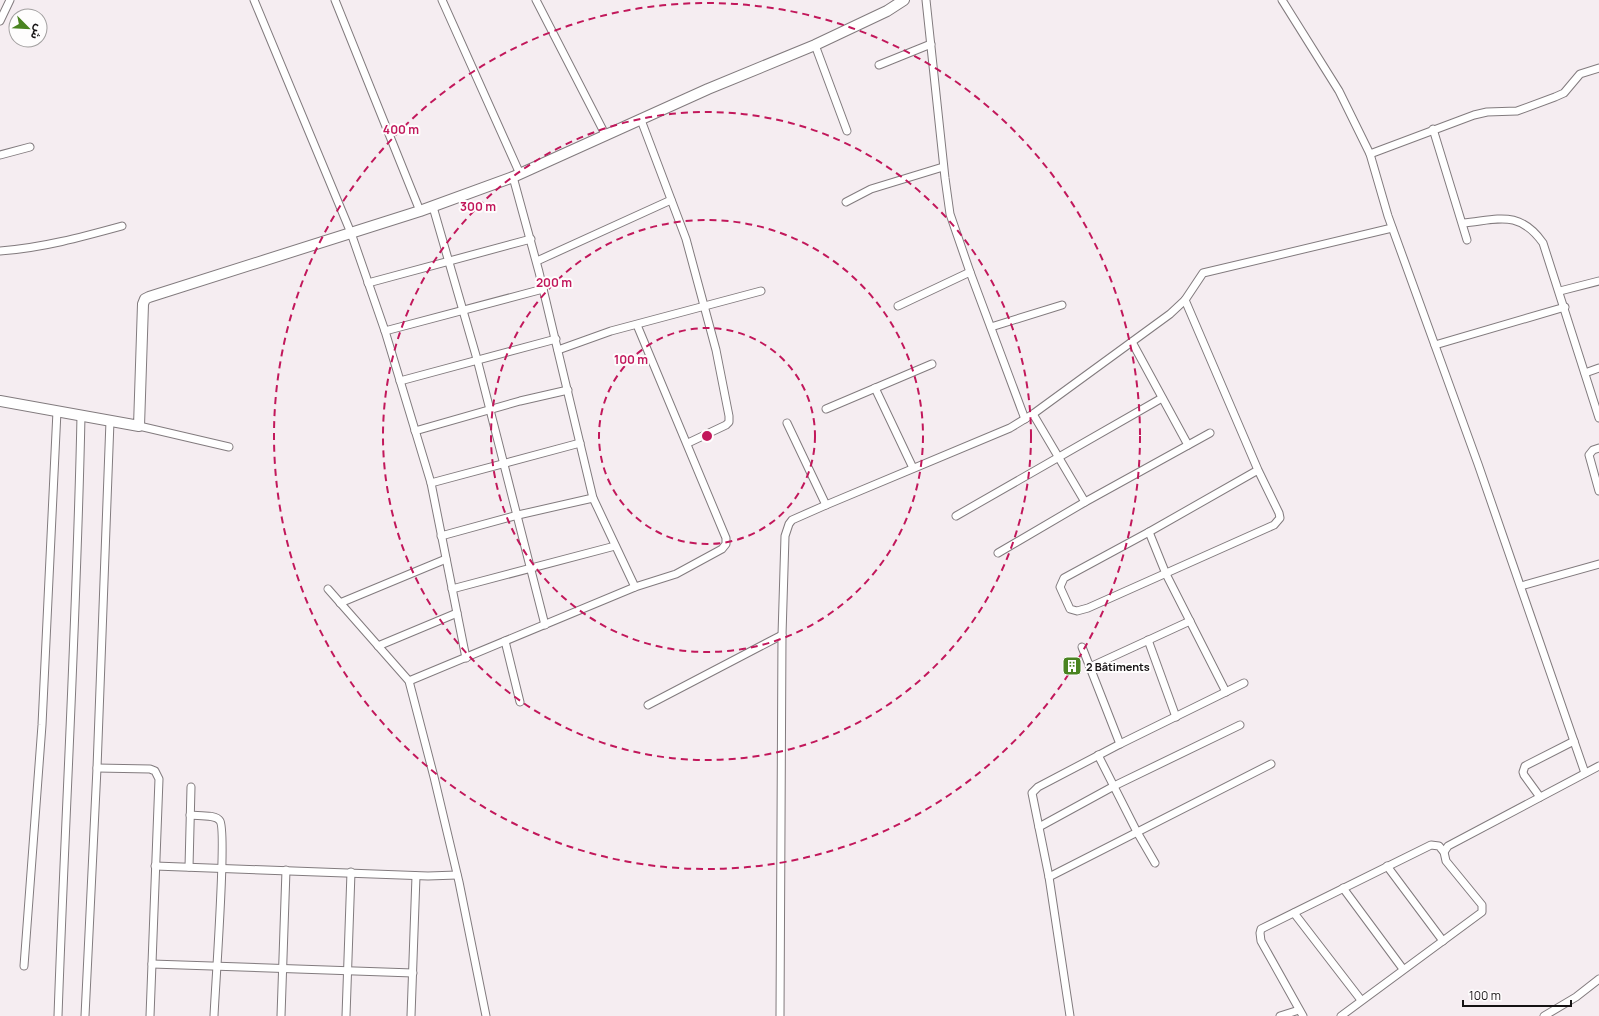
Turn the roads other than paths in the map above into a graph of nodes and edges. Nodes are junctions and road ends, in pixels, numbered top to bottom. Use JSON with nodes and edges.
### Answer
{"nodes":[{"id":1,"x":10,"y":0,"type":"edge"},
{"id":2,"x":254,"y":0,"type":"edge"},
{"id":3,"x":335,"y":0,"type":"edge"},
{"id":4,"x":442,"y":0,"type":"edge"},
{"id":5,"x":536,"y":0,"type":"edge"},
{"id":6,"x":904,"y":0,"type":"edge"},
{"id":7,"x":926,"y":0,"type":"edge"},
{"id":8,"x":1282,"y":0,"type":"edge"},
{"id":9,"x":0,"y":20,"type":"edge"},
{"id":10,"x":930,"y":44,"type":"junction"},
{"id":11,"x":815,"y":45,"type":"junction"},
{"id":12,"x":879,"y":65,"type":"dead end"},
{"id":13,"x":1599,"y":68,"type":"edge"},
{"id":14,"x":642,"y":120,"type":"junction"},
{"id":15,"x":1433,"y":130,"type":"junction"},
{"id":16,"x":847,"y":131,"type":"dead end"},
{"id":17,"x":606,"y":136,"type":"junction"},
{"id":18,"x":30,"y":147,"type":"dead end"},
{"id":19,"x":0,"y":154,"type":"edge"},
{"id":20,"x":1370,"y":154,"type":"junction"},
{"id":21,"x":943,"y":167,"type":"junction"},
{"id":22,"x":517,"y":175,"type":"junction"},
{"id":23,"x":671,"y":200,"type":"junction"},
{"id":24,"x":846,"y":202,"type":"dead end"},
{"id":25,"x":433,"y":206,"type":"junction"},
{"id":26,"x":420,"y":211,"type":"junction"},
{"id":27,"x":1463,"y":223,"type":"junction"},
{"id":28,"x":122,"y":226,"type":"dead end"},
{"id":29,"x":1392,"y":228,"type":"junction"},
{"id":30,"x":351,"y":233,"type":"junction"},
{"id":31,"x":530,"y":239,"type":"junction"},
{"id":32,"x":1467,"y":240,"type":"dead end"},
{"id":33,"x":0,"y":251,"type":"edge"},
{"id":34,"x":449,"y":260,"type":"junction"},
{"id":35,"x":536,"y":262,"type":"junction"},
{"id":36,"x":970,"y":272,"type":"junction"},
{"id":37,"x":1599,"y":281,"type":"edge"},
{"id":38,"x":368,"y":283,"type":"junction"},
{"id":39,"x":544,"y":289,"type":"junction"},
{"id":40,"x":761,"y":291,"type":"dead end"},
{"id":41,"x":1560,"y":291,"type":"junction"},
{"id":42,"x":1185,"y":300,"type":"junction"},
{"id":43,"x":1062,"y":305,"type":"dead end"},
{"id":44,"x":898,"y":306,"type":"dead end"},
{"id":45,"x":703,"y":307,"type":"junction"},
{"id":46,"x":1565,"y":307,"type":"junction"},
{"id":47,"x":463,"y":309,"type":"junction"},
{"id":48,"x":637,"y":325,"type":"junction"},
{"id":49,"x":991,"y":327,"type":"junction"},
{"id":50,"x":385,"y":330,"type":"junction"},
{"id":51,"x":556,"y":339,"type":"junction"},
{"id":52,"x":1132,"y":342,"type":"junction"},
{"id":53,"x":1435,"y":345,"type":"junction"},
{"id":54,"x":558,"y":350,"type":"junction"},
{"id":55,"x":478,"y":359,"type":"junction"},
{"id":56,"x":932,"y":364,"type":"dead end"},
{"id":57,"x":1599,"y":368,"type":"edge"},
{"id":58,"x":1585,"y":373,"type":"junction"},
{"id":59,"x":400,"y":380,"type":"junction"},
{"id":60,"x":875,"y":388,"type":"junction"},
{"id":61,"x":568,"y":390,"type":"junction"},
{"id":62,"x":1162,"y":398,"type":"junction"},
{"id":63,"x":0,"y":401,"type":"edge"},
{"id":64,"x":826,"y":409,"type":"dead end"},
{"id":65,"x":57,"y":411,"type":"junction"},
{"id":66,"x":491,"y":411,"type":"junction"},
{"id":67,"x":1033,"y":414,"type":"junction"},
{"id":68,"x":81,"y":416,"type":"junction"},
{"id":69,"x":1025,"y":418,"type":"junction"},
{"id":70,"x":1599,"y":418,"type":"edge"},
{"id":71,"x":110,"y":421,"type":"junction"},
{"id":72,"x":787,"y":423,"type":"dead end"},
{"id":73,"x":139,"y":426,"type":"junction"},
{"id":74,"x":415,"y":431,"type":"junction"},
{"id":75,"x":1210,"y":433,"type":"dead end"},
{"id":76,"x":580,"y":443,"type":"junction"},
{"id":77,"x":688,"y":443,"type":"junction"},
{"id":78,"x":1188,"y":445,"type":"junction"},
{"id":79,"x":230,"y":447,"type":"dead end"},
{"id":80,"x":1599,"y":448,"type":"edge"},
{"id":81,"x":1059,"y":458,"type":"junction"},
{"id":82,"x":504,"y":464,"type":"junction"},
{"id":83,"x":913,"y":468,"type":"junction"},
{"id":84,"x":1258,"y":470,"type":"junction"},
{"id":85,"x":431,"y":483,"type":"junction"},
{"id":86,"x":1599,"y":491,"type":"edge"},
{"id":87,"x":593,"y":498,"type":"junction"},
{"id":88,"x":1085,"y":502,"type":"junction"},
{"id":89,"x":826,"y":505,"type":"junction"},
{"id":90,"x":518,"y":515,"type":"junction"},
{"id":91,"x":956,"y":516,"type":"dead end"},
{"id":92,"x":1149,"y":532,"type":"junction"},
{"id":93,"x":441,"y":536,"type":"junction"},
{"id":94,"x":615,"y":546,"type":"junction"},
{"id":95,"x":998,"y":553,"type":"dead end"},
{"id":96,"x":446,"y":559,"type":"junction"},
{"id":97,"x":1599,"y":564,"type":"edge"},
{"id":98,"x":531,"y":569,"type":"junction"},
{"id":99,"x":1166,"y":574,"type":"junction"},
{"id":100,"x":1521,"y":586,"type":"junction"},
{"id":101,"x":635,"y":588,"type":"junction"},
{"id":102,"x":328,"y":589,"type":"dead end"},
{"id":103,"x":452,"y":589,"type":"junction"},
{"id":104,"x":340,"y":603,"type":"junction"},
{"id":105,"x":457,"y":613,"type":"junction"},
{"id":106,"x":1190,"y":621,"type":"junction"},
{"id":107,"x":545,"y":625,"type":"junction"},
{"id":108,"x":782,"y":635,"type":"junction"},
{"id":109,"x":1148,"y":640,"type":"junction"},
{"id":110,"x":505,"y":641,"type":"junction"},
{"id":111,"x":378,"y":646,"type":"junction"},
{"id":112,"x":1082,"y":647,"type":"dead end"},
{"id":113,"x":466,"y":658,"type":"junction"},
{"id":114,"x":1090,"y":667,"type":"junction"},
{"id":115,"x":409,"y":681,"type":"junction"},
{"id":116,"x":1244,"y":683,"type":"dead end"},
{"id":117,"x":1226,"y":692,"type":"junction"},
{"id":118,"x":520,"y":702,"type":"dead end"},
{"id":119,"x":648,"y":704,"type":"dead end"},
{"id":120,"x":1176,"y":717,"type":"junction"},
{"id":121,"x":1240,"y":724,"type":"dead end"},
{"id":122,"x":1574,"y":741,"type":"junction"},
{"id":123,"x":1120,"y":744,"type":"junction"},
{"id":124,"x":1098,"y":755,"type":"junction"},
{"id":125,"x":1271,"y":764,"type":"dead end"},
{"id":126,"x":1599,"y":766,"type":"edge"},
{"id":127,"x":97,"y":768,"type":"junction"},
{"id":128,"x":1585,"y":773,"type":"junction"},
{"id":129,"x":1114,"y":786,"type":"junction"},
{"id":130,"x":191,"y":787,"type":"dead end"},
{"id":131,"x":1540,"y":797,"type":"junction"},
{"id":132,"x":190,"y":815,"type":"junction"},
{"id":133,"x":1039,"y":827,"type":"junction"},
{"id":134,"x":1137,"y":832,"type":"junction"},
{"id":135,"x":1444,"y":852,"type":"junction"},
{"id":136,"x":1155,"y":863,"type":"dead end"},
{"id":137,"x":155,"y":866,"type":"junction"},
{"id":138,"x":1387,"y":866,"type":"junction"},
{"id":139,"x":189,"y":867,"type":"junction"},
{"id":140,"x":222,"y":868,"type":"junction"},
{"id":141,"x":286,"y":870,"type":"junction"},
{"id":142,"x":351,"y":872,"type":"junction"},
{"id":143,"x":457,"y":875,"type":"junction"},
{"id":144,"x":416,"y":876,"type":"junction"},
{"id":145,"x":1049,"y":877,"type":"junction"},
{"id":146,"x":1343,"y":888,"type":"junction"},
{"id":147,"x":1294,"y":912,"type":"junction"},
{"id":148,"x":1443,"y":941,"type":"junction"},
{"id":149,"x":152,"y":964,"type":"junction"},
{"id":150,"x":24,"y":966,"type":"dead end"},
{"id":151,"x":216,"y":966,"type":"junction"},
{"id":152,"x":283,"y":969,"type":"junction"},
{"id":153,"x":1403,"y":969,"type":"junction"},
{"id":154,"x":348,"y":970,"type":"junction"},
{"id":155,"x":413,"y":973,"type":"junction"},
{"id":156,"x":1599,"y":979,"type":"edge"},
{"id":157,"x":1361,"y":1000,"type":"junction"},
{"id":158,"x":1301,"y":1013,"type":"edge"},
{"id":159,"x":58,"y":1016,"type":"edge"},
{"id":160,"x":85,"y":1016,"type":"edge"},
{"id":161,"x":150,"y":1016,"type":"edge"},
{"id":162,"x":214,"y":1016,"type":"edge"},
{"id":163,"x":281,"y":1016,"type":"edge"},
{"id":164,"x":346,"y":1016,"type":"edge"},
{"id":165,"x":411,"y":1016,"type":"edge"},
{"id":166,"x":486,"y":1016,"type":"edge"},
{"id":167,"x":780,"y":1016,"type":"edge"},
{"id":168,"x":1070,"y":1016,"type":"edge"},
{"id":169,"x":1280,"y":1016,"type":"edge"},
{"id":170,"x":1341,"y":1016,"type":"edge"},
{"id":171,"x":1544,"y":1016,"type":"edge"}],
"edges":[{"from":1,"to":9,"type":"street"},
{"from":2,"to":30,"type":"street"},
{"from":3,"to":26,"type":"street"},
{"from":4,"to":22,"type":"street"},
{"from":5,"to":17,"type":"street"},
{"from":6,"to":11,"type":"street"},
{"from":7,"to":10,"type":"street"},
{"from":8,"to":20,"type":"street"},
{"from":10,"to":12,"type":"street"},
{"from":10,"to":21,"type":"street"},
{"from":11,"to":14,"type":"street"},
{"from":11,"to":16,"type":"street"},
{"from":13,"to":15,"type":"street"},
{"from":14,"to":17,"type":"street"},
{"from":14,"to":23,"type":"street"},
{"from":15,"to":20,"type":"street"},
{"from":15,"to":27,"type":"street"},
{"from":17,"to":22,"type":"street"},
{"from":18,"to":19,"type":"street"},
{"from":20,"to":29,"type":"street"},
{"from":21,"to":24,"type":"street"},
{"from":21,"to":36,"type":"street"},
{"from":22,"to":25,"type":"street"},
{"from":22,"to":31,"type":"street"},
{"from":23,"to":35,"type":"street"},
{"from":23,"to":45,"type":"street"},
{"from":25,"to":26,"type":"street"},
{"from":25,"to":34,"type":"street"},
{"from":26,"to":30,"type":"street"},
{"from":27,"to":32,"type":"street"},
{"from":27,"to":41,"type":"street"},
{"from":28,"to":33,"type":"street"},
{"from":29,"to":42,"type":"street"},
{"from":29,"to":53,"type":"street"},
{"from":30,"to":38,"type":"street"},
{"from":30,"to":73,"type":"street"},
{"from":31,"to":34,"type":"street"},
{"from":31,"to":35,"type":"street"},
{"from":34,"to":38,"type":"street"},
{"from":34,"to":47,"type":"street"},
{"from":35,"to":39,"type":"street"},
{"from":36,"to":44,"type":"street"},
{"from":36,"to":49,"type":"street"},
{"from":37,"to":41,"type":"street"},
{"from":38,"to":50,"type":"street"},
{"from":39,"to":47,"type":"street"},
{"from":39,"to":51,"type":"street"},
{"from":40,"to":45,"type":"street"},
{"from":41,"to":46,"type":"street"},
{"from":42,"to":52,"type":"street"},
{"from":42,"to":84,"type":"street"},
{"from":43,"to":49,"type":"street"},
{"from":45,"to":48,"type":"street"},
{"from":45,"to":77,"type":"street"},
{"from":46,"to":53,"type":"street"},
{"from":46,"to":58,"type":"street"},
{"from":47,"to":50,"type":"street"},
{"from":47,"to":55,"type":"street"},
{"from":48,"to":54,"type":"street"},
{"from":48,"to":77,"type":"street"},
{"from":49,"to":69,"type":"street"},
{"from":50,"to":59,"type":"street"},
{"from":51,"to":54,"type":"street"},
{"from":51,"to":55,"type":"street"},
{"from":52,"to":62,"type":"street"},
{"from":52,"to":67,"type":"street"},
{"from":53,"to":100,"type":"street"},
{"from":54,"to":61,"type":"street"},
{"from":55,"to":59,"type":"street"},
{"from":55,"to":66,"type":"street"},
{"from":56,"to":60,"type":"street"},
{"from":57,"to":58,"type":"street"},
{"from":58,"to":70,"type":"street"},
{"from":59,"to":74,"type":"street"},
{"from":60,"to":64,"type":"street"},
{"from":60,"to":83,"type":"street"},
{"from":61,"to":66,"type":"street"},
{"from":61,"to":76,"type":"street"},
{"from":62,"to":78,"type":"street"},
{"from":62,"to":81,"type":"street"},
{"from":63,"to":65,"type":"street"},
{"from":65,"to":68,"type":"street"},
{"from":65,"to":150,"type":"street"},
{"from":66,"to":74,"type":"street"},
{"from":66,"to":82,"type":"street"},
{"from":67,"to":69,"type":"street"},
{"from":67,"to":81,"type":"street"},
{"from":68,"to":71,"type":"street"},
{"from":68,"to":159,"type":"street"},
{"from":69,"to":83,"type":"street"},
{"from":71,"to":73,"type":"street"},
{"from":71,"to":127,"type":"street"},
{"from":72,"to":89,"type":"street"},
{"from":73,"to":79,"type":"street"},
{"from":74,"to":85,"type":"street"},
{"from":75,"to":78,"type":"street"},
{"from":76,"to":82,"type":"street"},
{"from":76,"to":87,"type":"street"},
{"from":77,"to":101,"type":"street"},
{"from":78,"to":88,"type":"street"},
{"from":80,"to":86,"type":"street"},
{"from":81,"to":88,"type":"street"},
{"from":81,"to":91,"type":"street"},
{"from":82,"to":85,"type":"street"},
{"from":82,"to":90,"type":"street"},
{"from":83,"to":89,"type":"street"},
{"from":84,"to":92,"type":"street"},
{"from":84,"to":99,"type":"street"},
{"from":85,"to":93,"type":"street"},
{"from":87,"to":90,"type":"street"},
{"from":87,"to":94,"type":"street"},
{"from":88,"to":95,"type":"street"},
{"from":89,"to":108,"type":"street"},
{"from":90,"to":93,"type":"street"},
{"from":90,"to":98,"type":"street"},
{"from":92,"to":99,"type":"street"},
{"from":92,"to":99,"type":"street"},
{"from":93,"to":96,"type":"street"},
{"from":94,"to":98,"type":"street"},
{"from":94,"to":101,"type":"street"},
{"from":96,"to":103,"type":"street"},
{"from":96,"to":104,"type":"street"},
{"from":97,"to":100,"type":"street"},
{"from":98,"to":103,"type":"street"},
{"from":98,"to":107,"type":"street"},
{"from":99,"to":106,"type":"street"},
{"from":100,"to":122,"type":"street"},
{"from":101,"to":107,"type":"street"},
{"from":102,"to":104,"type":"street"},
{"from":103,"to":105,"type":"street"},
{"from":104,"to":111,"type":"street"},
{"from":105,"to":111,"type":"street"},
{"from":105,"to":113,"type":"street"},
{"from":106,"to":109,"type":"street"},
{"from":106,"to":117,"type":"street"},
{"from":107,"to":110,"type":"street"},
{"from":108,"to":119,"type":"street"},
{"from":108,"to":167,"type":"street"},
{"from":109,"to":114,"type":"street"},
{"from":109,"to":120,"type":"street"},
{"from":110,"to":113,"type":"street"},
{"from":110,"to":118,"type":"street"},
{"from":111,"to":115,"type":"street"},
{"from":112,"to":114,"type":"street"},
{"from":113,"to":115,"type":"street"},
{"from":114,"to":123,"type":"street"},
{"from":115,"to":143,"type":"street"},
{"from":116,"to":117,"type":"street"},
{"from":117,"to":120,"type":"street"},
{"from":120,"to":123,"type":"street"},
{"from":121,"to":129,"type":"street"},
{"from":122,"to":128,"type":"street"},
{"from":122,"to":131,"type":"street"},
{"from":123,"to":124,"type":"street"},
{"from":124,"to":129,"type":"street"},
{"from":124,"to":133,"type":"street"},
{"from":125,"to":134,"type":"street"},
{"from":126,"to":128,"type":"street"},
{"from":127,"to":137,"type":"street"},
{"from":127,"to":160,"type":"street"},
{"from":128,"to":131,"type":"street"},
{"from":129,"to":133,"type":"street"},
{"from":129,"to":134,"type":"street"},
{"from":130,"to":132,"type":"street"},
{"from":131,"to":135,"type":"street"},
{"from":132,"to":139,"type":"street"},
{"from":132,"to":140,"type":"street"},
{"from":133,"to":145,"type":"street"},
{"from":134,"to":136,"type":"street"},
{"from":134,"to":145,"type":"street"},
{"from":135,"to":138,"type":"street"},
{"from":135,"to":148,"type":"street"},
{"from":137,"to":139,"type":"street"},
{"from":137,"to":149,"type":"street"},
{"from":138,"to":146,"type":"street"},
{"from":138,"to":148,"type":"street"},
{"from":139,"to":140,"type":"street"},
{"from":140,"to":141,"type":"street"},
{"from":140,"to":151,"type":"street"},
{"from":141,"to":142,"type":"street"},
{"from":141,"to":152,"type":"street"},
{"from":142,"to":144,"type":"street"},
{"from":142,"to":154,"type":"street"},
{"from":143,"to":144,"type":"street"},
{"from":143,"to":166,"type":"street"},
{"from":144,"to":155,"type":"street"},
{"from":145,"to":168,"type":"street"},
{"from":146,"to":147,"type":"street"},
{"from":146,"to":153,"type":"street"},
{"from":147,"to":157,"type":"street"},
{"from":147,"to":158,"type":"street"},
{"from":148,"to":153,"type":"street"},
{"from":149,"to":151,"type":"street"},
{"from":149,"to":161,"type":"street"},
{"from":151,"to":152,"type":"street"},
{"from":151,"to":162,"type":"street"},
{"from":152,"to":154,"type":"street"},
{"from":152,"to":163,"type":"street"},
{"from":153,"to":157,"type":"street"},
{"from":154,"to":155,"type":"street"},
{"from":154,"to":164,"type":"street"},
{"from":155,"to":165,"type":"street"},
{"from":156,"to":171,"type":"street"},
{"from":157,"to":170,"type":"street"},
{"from":158,"to":169,"type":"street"}]}
